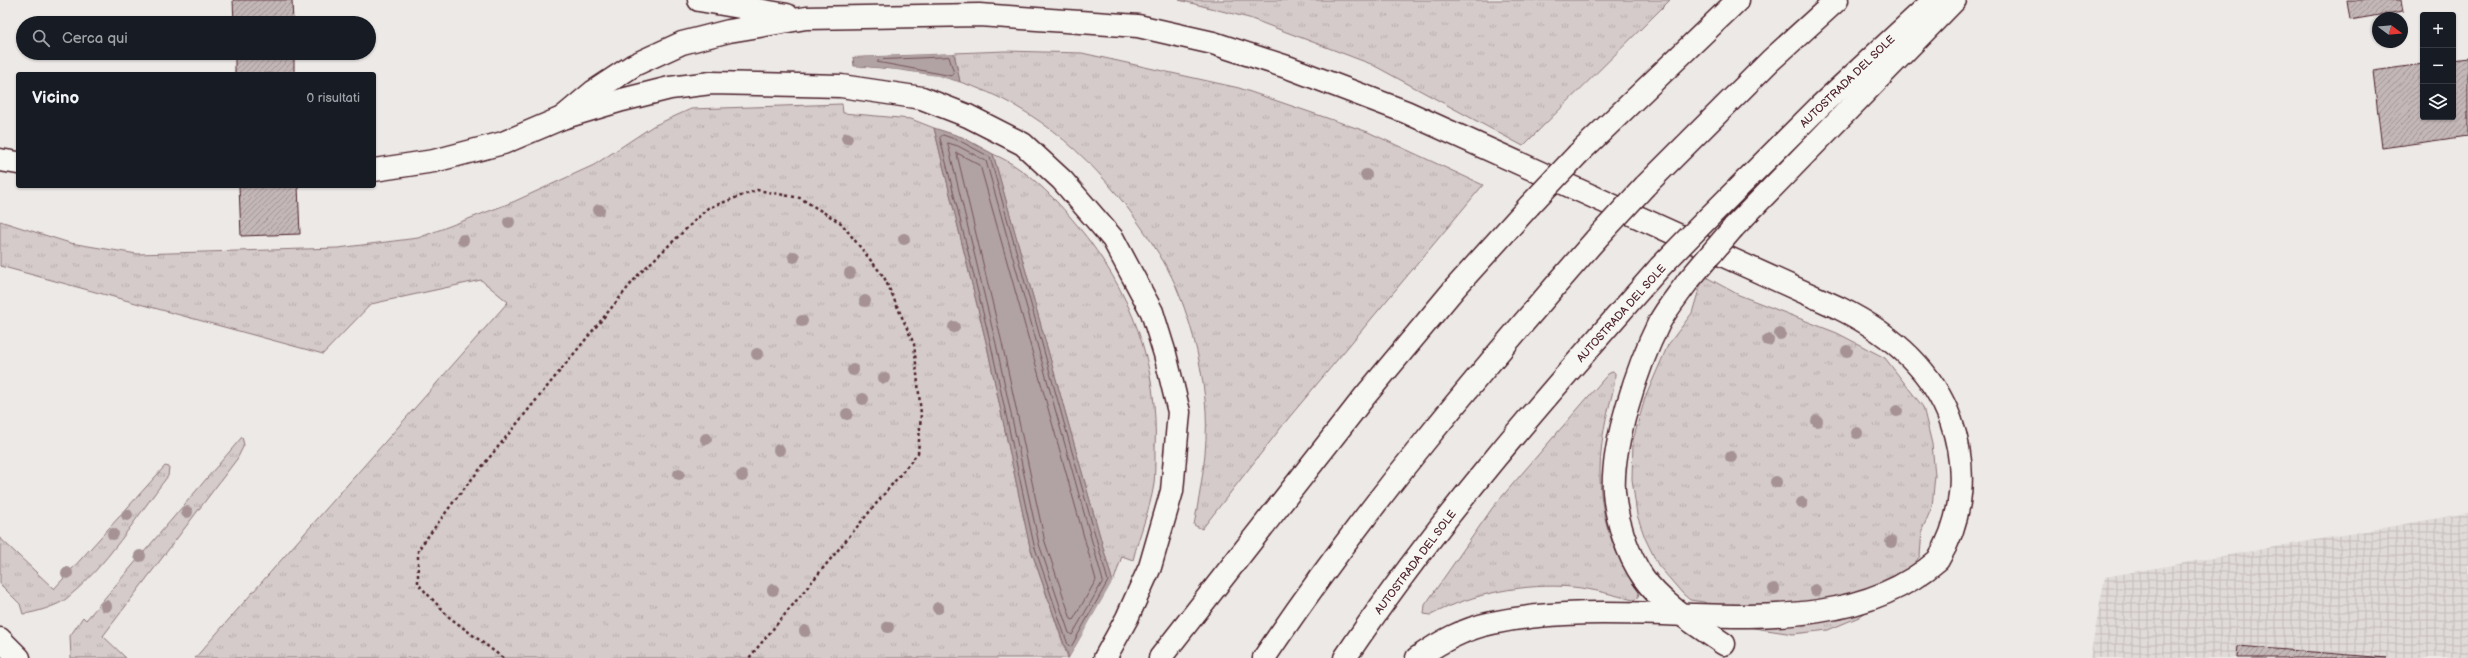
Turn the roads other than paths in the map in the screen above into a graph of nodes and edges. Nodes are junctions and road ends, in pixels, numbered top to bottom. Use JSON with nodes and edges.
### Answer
{"nodes":[{"id":1,"x":1738,"y":0,"type":"edge"},
{"id":2,"x":1837,"y":0,"type":"edge"},
{"id":3,"x":1934,"y":0,"type":"edge"},
{"id":4,"x":1955,"y":0,"type":"edge"},
{"id":5,"x":706,"y":2,"type":"edge"},
{"id":6,"x":806,"y":18,"type":"junction"},
{"id":7,"x":562,"y":118,"type":"junction"},
{"id":8,"x":0,"y":160,"type":"edge"},
{"id":9,"x":16,"y":163,"type":"edge"},
{"id":10,"x":376,"y":170,"type":"edge"},
{"id":11,"x":1899,"y":608,"type":"dead end"},
{"id":12,"x":1655,"y":635,"type":"dead end"},
{"id":13,"x":0,"y":639,"type":"edge"},
{"id":14,"x":1684,"y":640,"type":"dead end"},
{"id":15,"x":1166,"y":650,"type":"edge"},
{"id":16,"x":19,"y":658,"type":"edge"},
{"id":17,"x":1105,"y":658,"type":"edge"},
{"id":18,"x":1264,"y":658,"type":"edge"},
{"id":19,"x":1344,"y":658,"type":"edge"},
{"id":20,"x":1416,"y":658,"type":"edge"}],
"edges":[{"from":1,"to":15,"type":"main road","bridge":true},
{"from":2,"to":18,"type":"main road","bridge":true},
{"from":3,"to":19,"type":"main road","name":"AUTOSTRADA DEL SOLE","bridge":true},
{"from":4,"to":14,"type":"main road","bridge":true},
{"from":5,"to":6,"type":"main road"},
{"from":6,"to":7,"type":"main road"},
{"from":6,"to":11,"type":"main road"},
{"from":7,"to":10,"type":"main road"},
{"from":7,"to":17,"type":"main road"},
{"from":8,"to":9,"type":"main road"},
{"from":12,"to":20,"type":"main road"},
{"from":13,"to":16,"type":"main road"}]}
